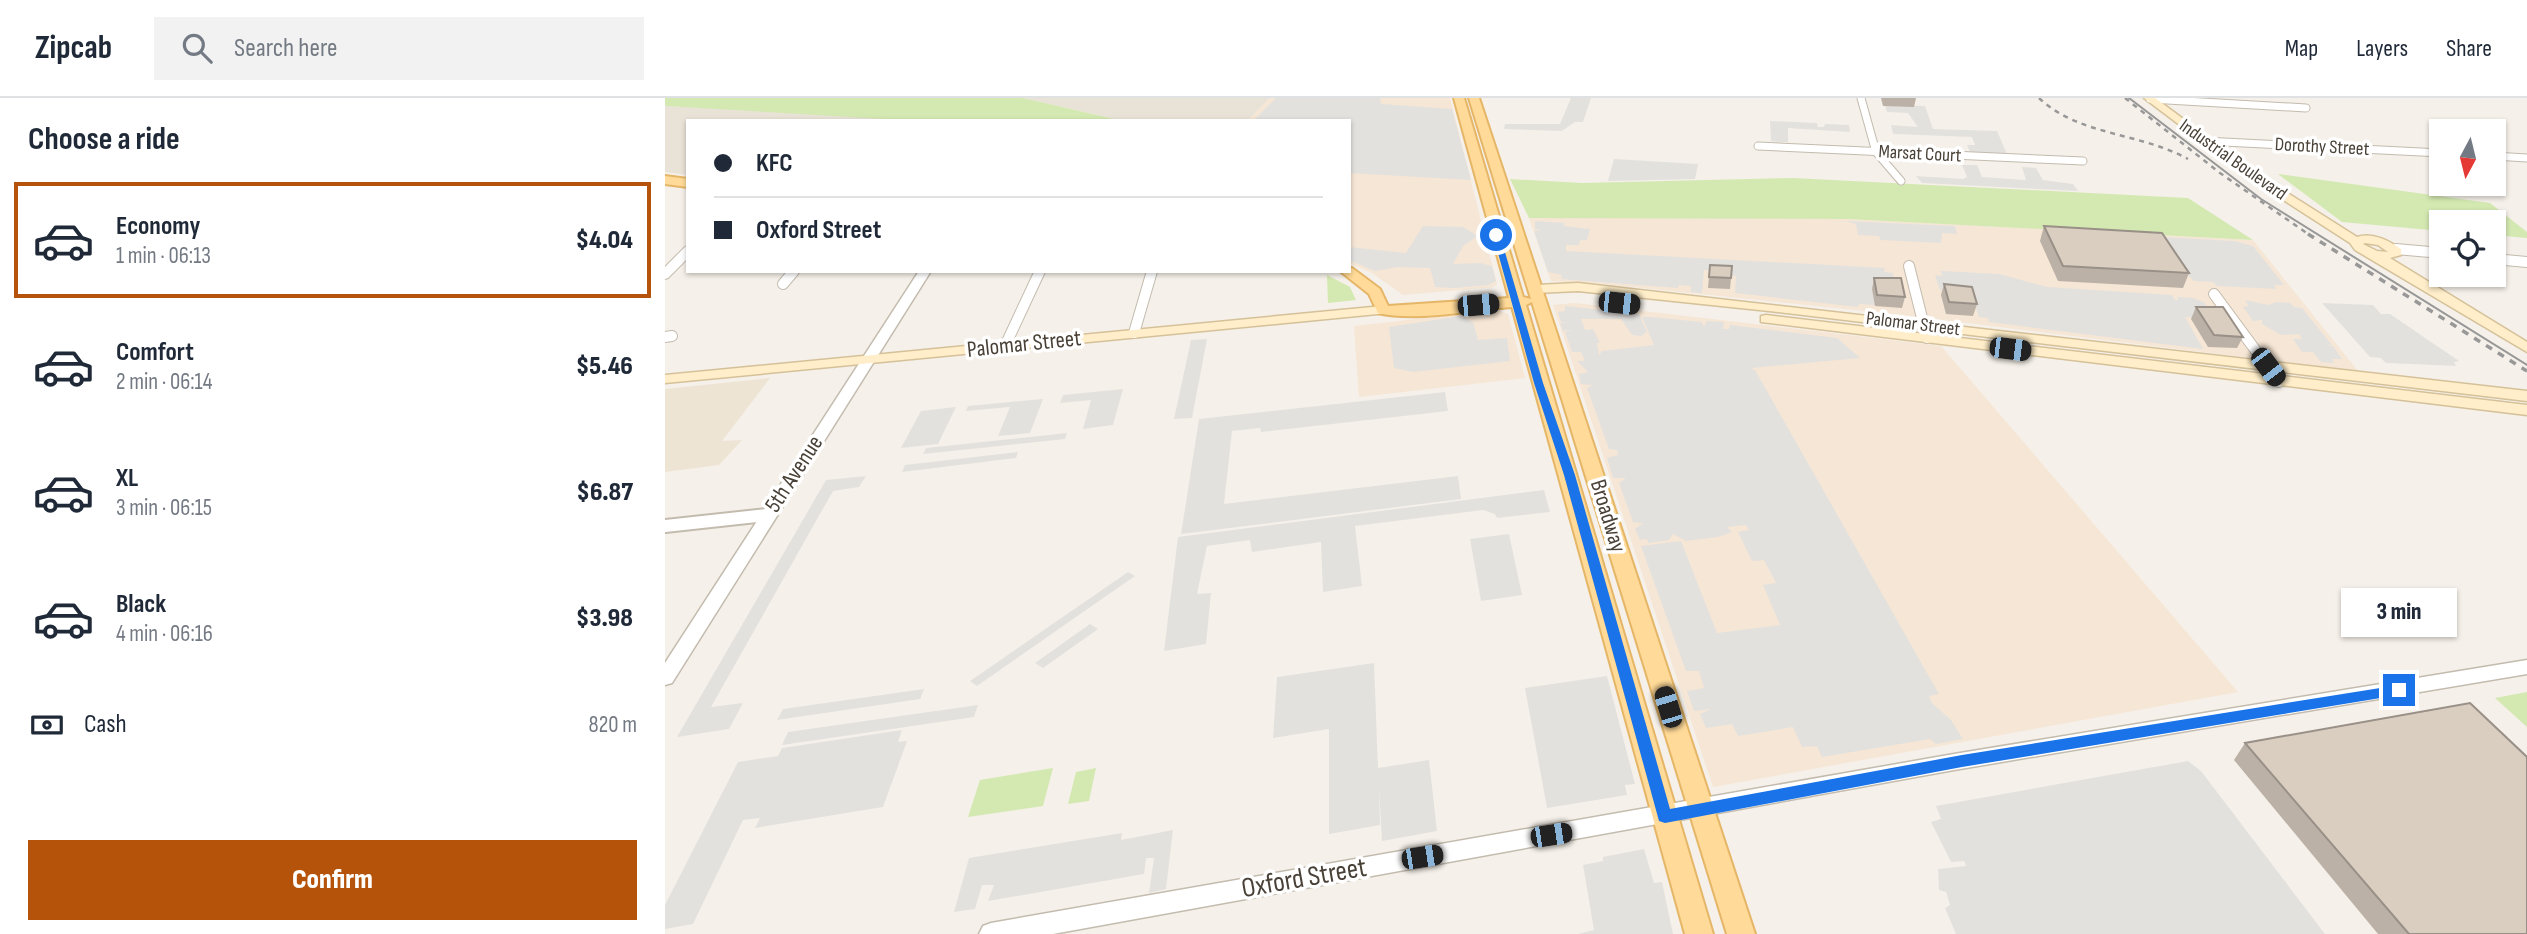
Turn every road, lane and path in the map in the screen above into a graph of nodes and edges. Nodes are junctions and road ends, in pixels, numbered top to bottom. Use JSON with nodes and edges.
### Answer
{"nodes":[{"id":1,"x":1459,"y":98,"type":"edge"},
{"id":2,"x":1861,"y":98,"type":"edge"},
{"id":3,"x":2150,"y":99,"type":"edge"},
{"id":4,"x":1476,"y":104,"type":"edge"},
{"id":5,"x":2306,"y":108,"type":"dead end"},
{"id":6,"x":1462,"y":111,"type":"junction"},
{"id":7,"x":2204,"y":141,"type":"junction"},
{"id":8,"x":1758,"y":146,"type":"dead end"},
{"id":9,"x":1876,"y":152,"type":"junction"},
{"id":10,"x":2429,"y":152,"type":"edge"},
{"id":11,"x":2506,"y":157,"type":"edge"},
{"id":12,"x":2527,"y":158,"type":"edge"},
{"id":13,"x":2083,"y":161,"type":"dead end"},
{"id":14,"x":1477,"y":163,"type":"junction"},
{"id":15,"x":1501,"y":177,"type":"junction"},
{"id":16,"x":1482,"y":181,"type":"junction"},
{"id":17,"x":1901,"y":181,"type":"dead end"},
{"id":18,"x":1507,"y":196,"type":"junction"},
{"id":19,"x":2320,"y":218,"type":"junction"},
{"id":20,"x":2369,"y":239,"type":"junction"},
{"id":21,"x":2356,"y":242,"type":"junction"},
{"id":22,"x":2394,"y":252,"type":"junction"},
{"id":23,"x":686,"y":253,"type":"edge"},
{"id":24,"x":2429,"y":253,"type":"edge"},
{"id":25,"x":2376,"y":255,"type":"junction"},
{"id":26,"x":2506,"y":259,"type":"edge"},
{"id":27,"x":2527,"y":262,"type":"edge"},
{"id":28,"x":1909,"y":266,"type":"dead end"},
{"id":29,"x":792,"y":273,"type":"edge"},
{"id":30,"x":924,"y":273,"type":"edge"},
{"id":31,"x":1039,"y":273,"type":"edge"},
{"id":32,"x":1151,"y":273,"type":"edge"},
{"id":33,"x":1350,"y":273,"type":"edge"},
{"id":34,"x":665,"y":274,"type":"edge"},
{"id":35,"x":783,"y":284,"type":"dead end"},
{"id":36,"x":1538,"y":294,"type":"junction"},
{"id":37,"x":2214,"y":294,"type":"dead end"},
{"id":38,"x":1514,"y":296,"type":"junction"},
{"id":39,"x":1383,"y":310,"type":"junction"},
{"id":40,"x":1926,"y":332,"type":"junction"},
{"id":41,"x":1134,"y":333,"type":"junction"},
{"id":42,"x":2527,"y":341,"type":"edge"},
{"id":43,"x":1005,"y":346,"type":"junction"},
{"id":44,"x":2527,"y":348,"type":"edge"},
{"id":45,"x":869,"y":359,"type":"junction"},
{"id":46,"x":2268,"y":367,"type":"junction"},
{"id":47,"x":665,"y":379,"type":"edge"},
{"id":48,"x":2279,"y":382,"type":"junction"},
{"id":49,"x":2527,"y":396,"type":"edge"},
{"id":50,"x":2527,"y":410,"type":"edge"},
{"id":51,"x":1594,"y":471,"type":"junction"},
{"id":52,"x":1569,"y":475,"type":"junction"},
{"id":53,"x":767,"y":515,"type":"junction"},
{"id":54,"x":665,"y":526,"type":"edge"},
{"id":55,"x":2527,"y":667,"type":"edge"},
{"id":56,"x":665,"y":678,"type":"edge"},
{"id":57,"x":1700,"y":808,"type":"junction"},
{"id":58,"x":1665,"y":816,"type":"junction"},
{"id":59,"x":991,"y":934,"type":"edge"},
{"id":60,"x":1699,"y":934,"type":"edge"},
{"id":61,"x":1741,"y":934,"type":"edge"}],
"edges":[{"from":1,"to":6,"type":"main road","name":"Broadway"},
{"from":2,"to":9,"type":"street"},
{"from":3,"to":5,"type":"street"},
{"from":3,"to":7,"type":"main road","name":"Industrial Boulevard"},
{"from":4,"to":6,"type":"main road"},
{"from":4,"to":15,"type":"main road","name":"Broadway"},
{"from":6,"to":14,"type":"main road","name":"Broadway"},
{"from":7,"to":10,"type":"street","name":"Dorothy Street"},
{"from":7,"to":19,"type":"main road","name":"Industrial Boulevard"},
{"from":8,"to":9,"type":"street","name":"Marsat Court"},
{"from":9,"to":13,"type":"street","name":"Marsat Court"},
{"from":9,"to":17,"type":"street"},
{"from":11,"to":12,"type":"street"},
{"from":14,"to":15,"type":"main road"},
{"from":14,"to":16,"type":"main road","name":"Broadway"},
{"from":15,"to":18,"type":"main road","name":"Broadway"},
{"from":16,"to":18,"type":"main road"},
{"from":16,"to":38,"type":"main road","name":"Broadway"},
{"from":18,"to":36,"type":"main road","name":"Broadway"},
{"from":19,"to":20,"type":"main road","name":"Industrial Boulevard"},
{"from":19,"to":21,"type":"main road","name":"Industrial Boulevard"},
{"from":20,"to":21,"type":"main road"},
{"from":20,"to":22,"type":"main road","name":"Industrial Boulevard"},
{"from":21,"to":25,"type":"main road","name":"Industrial Boulevard"},
{"from":22,"to":24,"type":"street"},
{"from":22,"to":25,"type":"main road"},
{"from":22,"to":42,"type":"main road","name":"Industrial Boulevard"},
{"from":23,"to":34,"type":"street"},
{"from":25,"to":44,"type":"main road","name":"Industrial Boulevard"},
{"from":26,"to":27,"type":"street"},
{"from":28,"to":40,"type":"street"},
{"from":29,"to":35,"type":"street"},
{"from":30,"to":45,"type":"street","name":"5th Avenue"},
{"from":31,"to":43,"type":"street"},
{"from":32,"to":41,"type":"street"},
{"from":33,"to":39,"type":"main road"},
{"from":36,"to":38,"type":"main road","name":"Palomar Street"},
{"from":36,"to":40,"type":"main road","name":"Palomar Street"},
{"from":36,"to":51,"type":"main road","name":"Broadway"},
{"from":37,"to":46,"type":"street"},
{"from":38,"to":39,"type":"main road","name":"Palomar Street"},
{"from":38,"to":52,"type":"main road","name":"Broadway"},
{"from":39,"to":41,"type":"main road","name":"Palomar Street"},
{"from":40,"to":46,"type":"main road","name":"Palomar Street"},
{"from":40,"to":48,"type":"main road","name":"Palomar Street"},
{"from":41,"to":43,"type":"main road","name":"Palomar Street"},
{"from":43,"to":45,"type":"main road","name":"Palomar Street"},
{"from":45,"to":47,"type":"main road","name":"Palomar Street"},
{"from":45,"to":53,"type":"street","name":"5th Avenue"},
{"from":46,"to":48,"type":"street"},
{"from":46,"to":49,"type":"main road","name":"Palomar Street"},
{"from":48,"to":50,"type":"main road","name":"Palomar Street"},
{"from":51,"to":52,"type":"main road"},
{"from":51,"to":57,"type":"main road","name":"Broadway"},
{"from":52,"to":58,"type":"main road","name":"Broadway"},
{"from":53,"to":54,"type":"street"},
{"from":53,"to":56,"type":"street","name":"5th Avenue"},
{"from":55,"to":57,"type":"street","name":"Oxford Street"},
{"from":57,"to":58,"type":"street","name":"Oxford Street"},
{"from":57,"to":61,"type":"main road","name":"Broadway"},
{"from":58,"to":59,"type":"street","name":"Oxford Street"},
{"from":58,"to":60,"type":"main road","name":"Broadway"}]}
